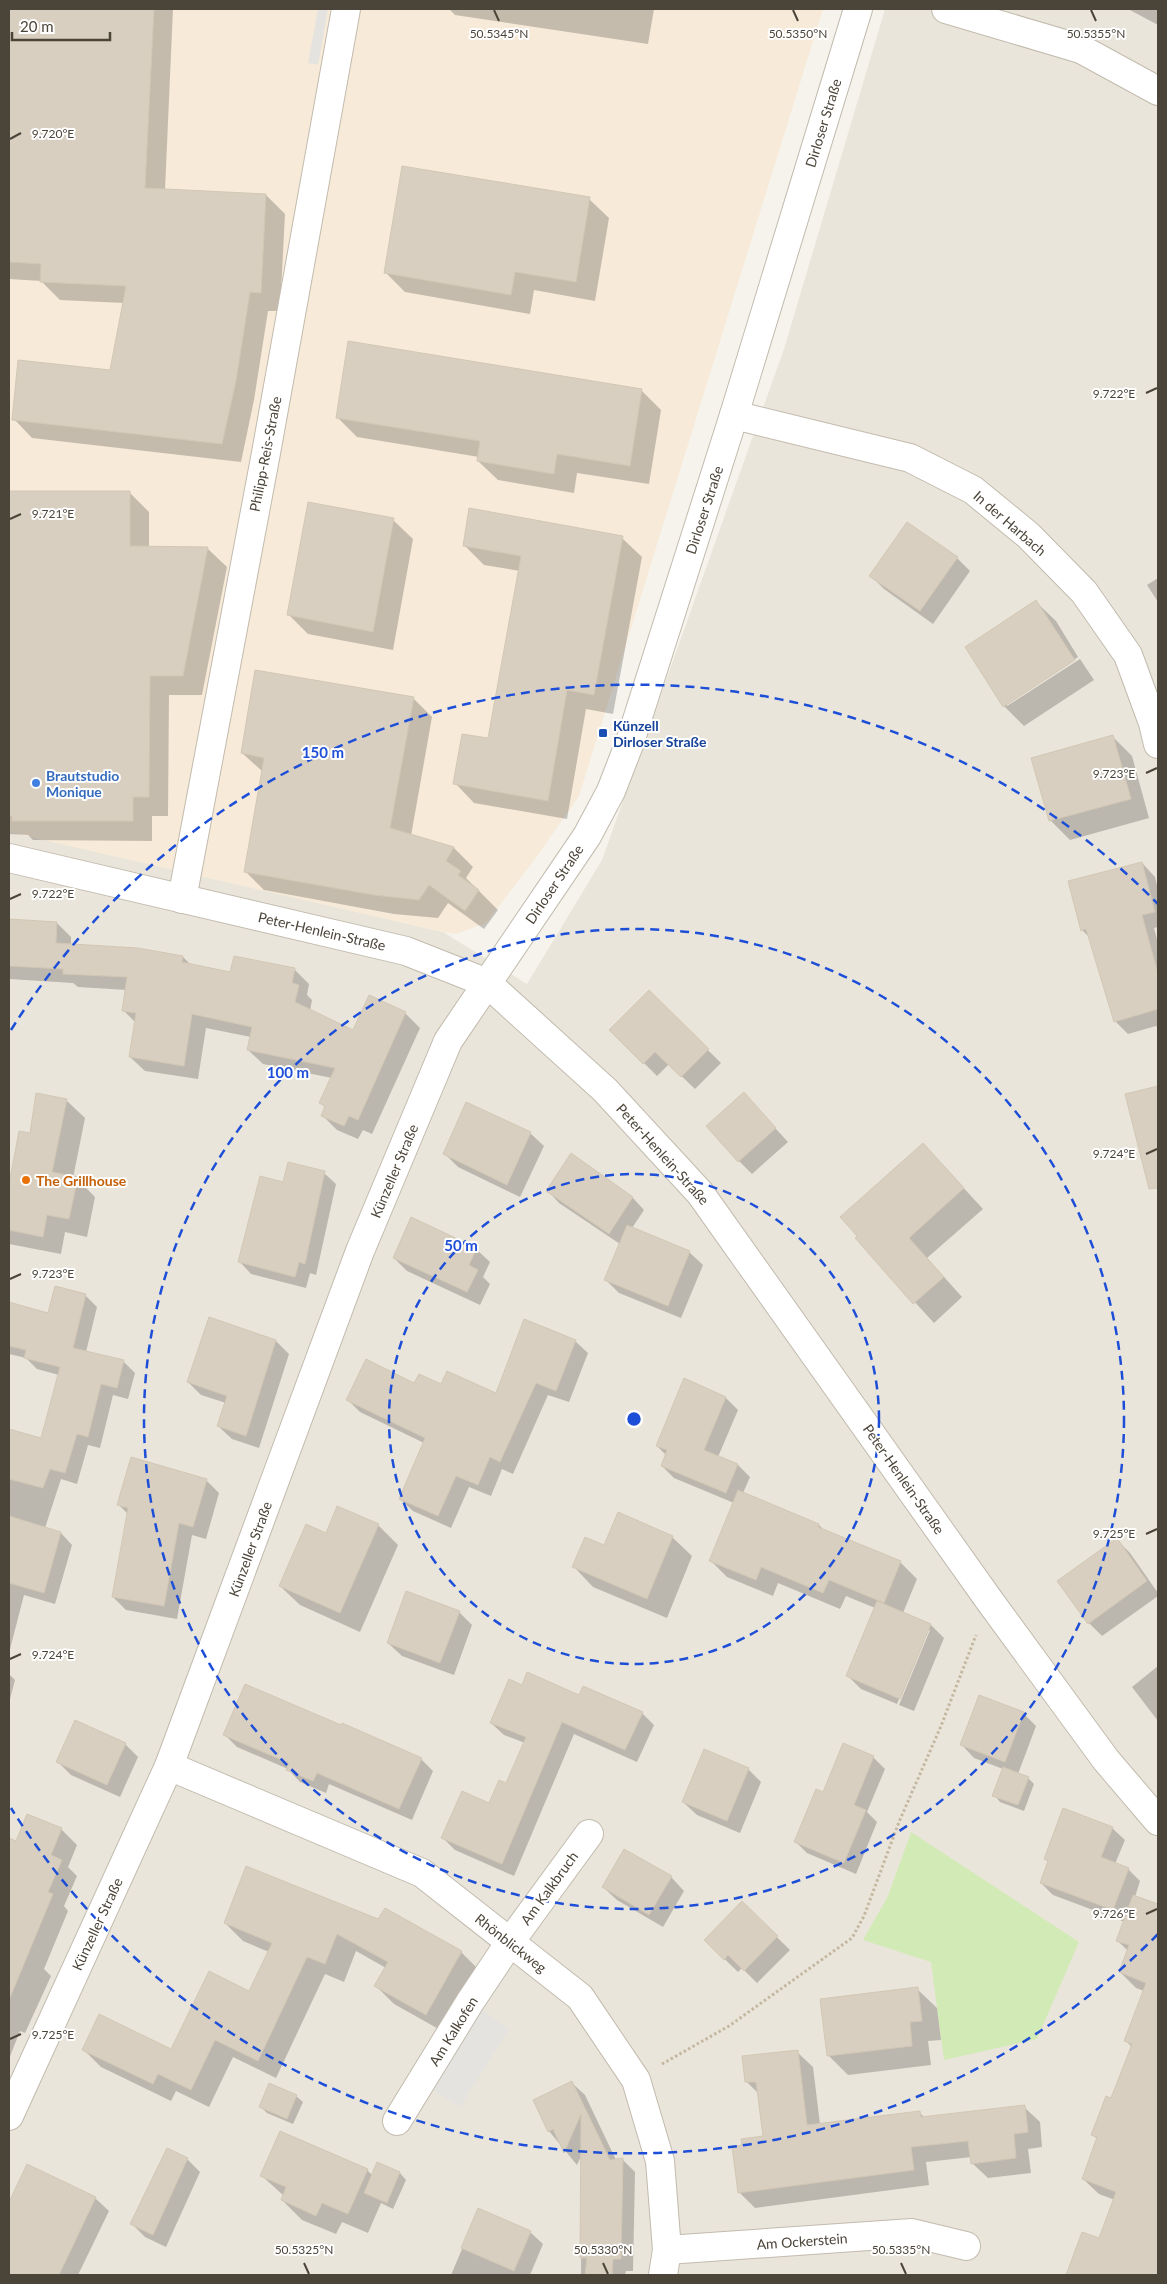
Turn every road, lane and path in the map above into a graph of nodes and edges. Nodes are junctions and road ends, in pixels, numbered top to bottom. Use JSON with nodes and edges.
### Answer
{"nodes":[{"id":1,"x":346,"y":9,"type":"edge"},
{"id":2,"x":858,"y":9,"type":"edge"},
{"id":3,"x":946,"y":9,"type":"edge"},
{"id":4,"x":1158,"y":91,"type":"edge"},
{"id":5,"x":734,"y":415,"type":"junction"},
{"id":6,"x":1158,"y":744,"type":"edge"},
{"id":7,"x":9,"y":858,"type":"edge"},
{"id":8,"x":182,"y":899,"type":"junction"},
{"id":9,"x":487,"y":983,"type":"junction"},
{"id":10,"x":989,"y":1600,"type":"junction"},
{"id":11,"x":169,"y":1766,"type":"junction"},
{"id":12,"x":1158,"y":1821,"type":"edge"},
{"id":13,"x":589,"y":1834,"type":"dead end"},
{"id":14,"x":510,"y":1942,"type":"junction"},
{"id":15,"x":636,"y":2080,"type":"junction"},
{"id":16,"x":9,"y":2116,"type":"edge"},
{"id":17,"x":398,"y":2121,"type":"dead end"},
{"id":18,"x":966,"y":2246,"type":"dead end"},
{"id":19,"x":665,"y":2263,"type":"edge"}],
"edges":[{"from":1,"to":8,"type":"street","name":"Philipp-Reis-Straße"},
{"from":2,"to":5,"type":"street","name":"Dirloser Straße"},
{"from":3,"to":4,"type":"street"},
{"from":5,"to":6,"type":"street","name":"In der Harbach"},
{"from":5,"to":9,"type":"street","name":"Dirloser Straße"},
{"from":7,"to":8,"type":"street","name":"Peter-Henlein-Straße"},
{"from":8,"to":9,"type":"street","name":"Peter-Henlein-Straße"},
{"from":9,"to":10,"type":"street","name":"Peter-Henlein-Straße"},
{"from":9,"to":11,"type":"street","name":"Künzeller Straße"},
{"from":10,"to":12,"type":"street","name":"Peter-Henlein-Straße"},
{"from":10,"to":15,"type":"path"},
{"from":11,"to":14,"type":"street","name":"Rhönblickweg"},
{"from":11,"to":16,"type":"street","name":"Künzeller Straße"},
{"from":13,"to":14,"type":"street","name":"Am Kalkbruch"},
{"from":14,"to":15,"type":"street","name":"Rhönblickweg"},
{"from":14,"to":17,"type":"street","name":"Am Kalkofen"},
{"from":15,"to":19,"type":"street","name":"Rhönblickweg"},
{"from":18,"to":19,"type":"street","name":"Am Ockerstein"}]}
